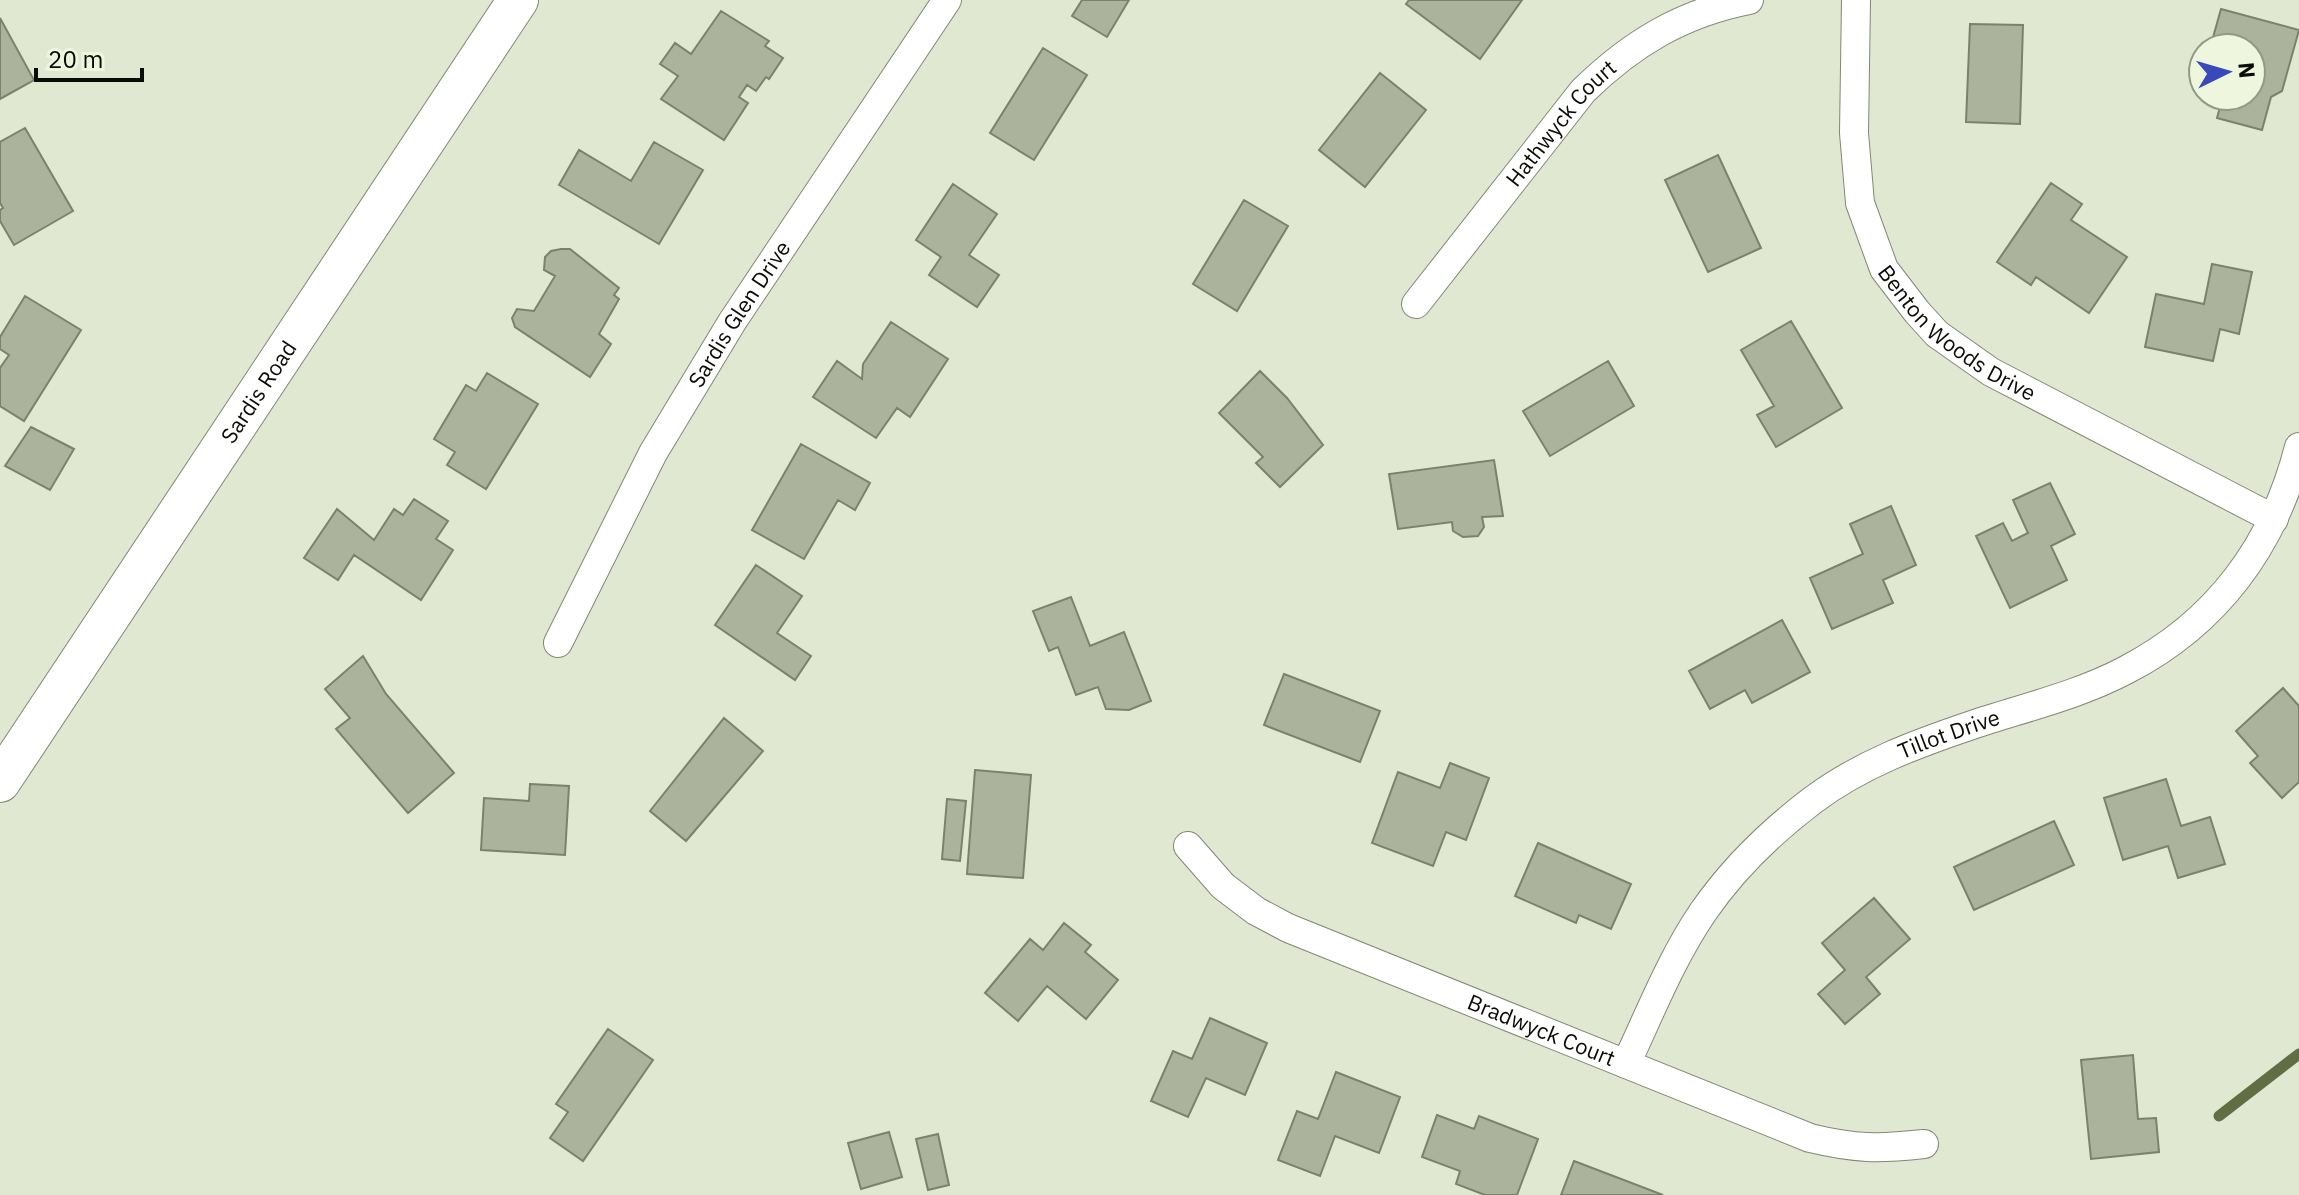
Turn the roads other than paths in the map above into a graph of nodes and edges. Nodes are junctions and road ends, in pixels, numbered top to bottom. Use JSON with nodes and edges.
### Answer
{"nodes":[{"id":1,"x":518,"y":0,"type":"edge"},
{"id":2,"x":947,"y":0,"type":"edge"},
{"id":3,"x":1749,"y":0,"type":"edge"},
{"id":4,"x":1856,"y":0,"type":"edge"},
{"id":5,"x":1416,"y":304,"type":"dead end"},
{"id":6,"x":2299,"y":447,"type":"edge"},
{"id":7,"x":2274,"y":519,"type":"junction"},
{"id":8,"x":558,"y":643,"type":"dead end"},
{"id":9,"x":0,"y":782,"type":"edge"},
{"id":10,"x":1188,"y":846,"type":"dead end"},
{"id":11,"x":1626,"y":1064,"type":"junction"},
{"id":12,"x":1924,"y":1144,"type":"dead end"}],
"edges":[{"from":1,"to":9,"type":"main road","name":"Sardis Road"},
{"from":2,"to":8,"type":"street","name":"Sardis Glen Drive"},
{"from":3,"to":5,"type":"street","name":"Hathwyck Court"},
{"from":4,"to":7,"type":"street","name":"Benton Woods Drive"},
{"from":6,"to":7,"type":"street","name":"Tillot Drive"},
{"from":7,"to":11,"type":"street","name":"Tillot Drive"},
{"from":10,"to":11,"type":"street","name":"Bradwyck Court"},
{"from":11,"to":12,"type":"street","name":"Bradwyck Court"}]}
